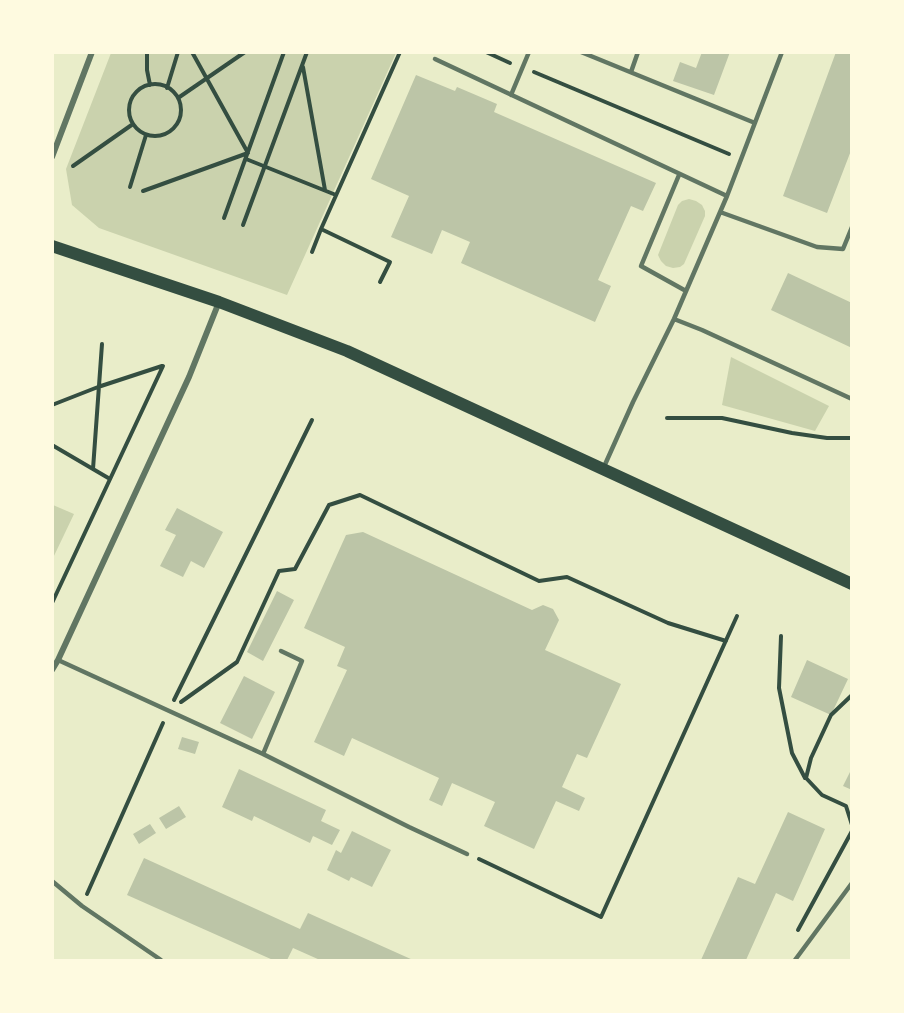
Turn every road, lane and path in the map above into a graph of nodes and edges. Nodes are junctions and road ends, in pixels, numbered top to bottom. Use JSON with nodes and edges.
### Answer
{"nodes":[{"id":1,"x":92,"y":52,"type":"edge"},
{"id":2,"x":147,"y":52,"type":"edge"},
{"id":3,"x":178,"y":52,"type":"edge"},
{"id":4,"x":192,"y":52,"type":"edge"},
{"id":5,"x":245,"y":52,"type":"edge"},
{"id":6,"x":284,"y":52,"type":"edge"},
{"id":7,"x":307,"y":52,"type":"edge"},
{"id":8,"x":400,"y":52,"type":"edge"},
{"id":9,"x":529,"y":52,"type":"edge"},
{"id":10,"x":582,"y":52,"type":"edge"},
{"id":11,"x":638,"y":52,"type":"edge"},
{"id":12,"x":782,"y":52,"type":"edge"},
{"id":13,"x":487,"y":53,"type":"edge"},
{"id":14,"x":435,"y":59,"type":"dead end"},
{"id":15,"x":510,"y":63,"type":"dead end"},
{"id":16,"x":302,"y":65,"type":"junction"},
{"id":17,"x":532,"y":72,"type":"dead end"},
{"id":18,"x":631,"y":72,"type":"junction"},
{"id":19,"x":206,"y":80,"type":"junction"},
{"id":20,"x":150,"y":85,"type":"junction"},
{"id":21,"x":167,"y":88,"type":"junction"},
{"id":22,"x":511,"y":95,"type":"junction"},
{"id":23,"x":178,"y":98,"type":"junction"},
{"id":24,"x":755,"y":123,"type":"junction"},
{"id":25,"x":133,"y":124,"type":"junction"},
{"id":26,"x":146,"y":135,"type":"junction"},
{"id":27,"x":248,"y":153,"type":"junction"},
{"id":28,"x":52,"y":157,"type":"edge"},
{"id":29,"x":741,"y":158,"type":"junction"},
{"id":30,"x":246,"y":159,"type":"junction"},
{"id":31,"x":73,"y":166,"type":"dead end"},
{"id":32,"x":264,"y":167,"type":"junction"},
{"id":33,"x":679,"y":175,"type":"junction"},
{"id":34,"x":130,"y":187,"type":"dead end"},
{"id":35,"x":325,"y":190,"type":"junction"},
{"id":36,"x":143,"y":191,"type":"dead end"},
{"id":37,"x":336,"y":195,"type":"junction"},
{"id":38,"x":727,"y":196,"type":"junction"},
{"id":39,"x":720,"y":212,"type":"junction"},
{"id":40,"x":224,"y":218,"type":"dead end"},
{"id":41,"x":243,"y":225,"type":"dead end"},
{"id":42,"x":852,"y":227,"type":"edge"},
{"id":43,"x":321,"y":229,"type":"junction"},
{"id":44,"x":52,"y":246,"type":"edge"},
{"id":45,"x":312,"y":252,"type":"dead end"},
{"id":46,"x":381,"y":282,"type":"dead end"},
{"id":47,"x":686,"y":291,"type":"junction"},
{"id":48,"x":219,"y":302,"type":"junction"},
{"id":49,"x":674,"y":319,"type":"junction"},
{"id":50,"x":102,"y":344,"type":"dead end"},
{"id":51,"x":98,"y":387,"type":"junction"},
{"id":52,"x":852,"y":399,"type":"edge"},
{"id":53,"x":52,"y":405,"type":"edge"},
{"id":54,"x":667,"y":418,"type":"dead end"},
{"id":55,"x":312,"y":420,"type":"dead end"},
{"id":56,"x":852,"y":438,"type":"edge"},
{"id":57,"x":52,"y":445,"type":"edge"},
{"id":58,"x":93,"y":469,"type":"junction"},
{"id":59,"x":603,"y":469,"type":"junction"},
{"id":60,"x":110,"y":480,"type":"junction"},
{"id":61,"x":852,"y":584,"type":"edge"},
{"id":62,"x":52,"y":603,"type":"edge"},
{"id":63,"x":737,"y":616,"type":"dead end"},
{"id":64,"x":781,"y":636,"type":"dead end"},
{"id":65,"x":726,"y":641,"type":"junction"},
{"id":66,"x":281,"y":651,"type":"dead end"},
{"id":67,"x":58,"y":660,"type":"junction"},
{"id":68,"x":52,"y":670,"type":"edge"},
{"id":69,"x":852,"y":695,"type":"edge"},
{"id":70,"x":169,"y":711,"type":"junction"},
{"id":71,"x":263,"y":754,"type":"junction"},
{"id":72,"x":806,"y":778,"type":"junction"},
{"id":73,"x":852,"y":825,"type":"edge"},
{"id":74,"x":852,"y":831,"type":"edge"},
{"id":75,"x":467,"y":854,"type":"joint"},
{"id":76,"x":52,"y":881,"type":"edge"},
{"id":77,"x":852,"y":883,"type":"edge"},
{"id":78,"x":82,"y":906,"type":"junction"},
{"id":79,"x":797,"y":931,"type":"dead end"},
{"id":80,"x":161,"y":960,"type":"edge"},
{"id":81,"x":795,"y":960,"type":"edge"}],
"edges":[{"from":1,"to":28,"type":"street"},
{"from":2,"to":20,"type":"path"},
{"from":3,"to":21,"type":"path"},
{"from":4,"to":19,"type":"path"},
{"from":5,"to":19,"type":"path"},
{"from":6,"to":27,"type":"path"},
{"from":7,"to":16,"type":"path"},
{"from":8,"to":37,"type":"path"},
{"from":9,"to":22,"type":"lane"},
{"from":10,"to":18,"type":"lane"},
{"from":11,"to":18,"type":"lane"},
{"from":12,"to":24,"type":"lane"},
{"from":13,"to":15,"type":"path"},
{"from":14,"to":22,"type":"lane"},
{"from":16,"to":32,"type":"path"},
{"from":16,"to":35,"type":"path"},
{"from":17,"to":29,"type":"path"},
{"from":18,"to":24,"type":"lane"},
{"from":19,"to":23,"type":"path"},
{"from":19,"to":27,"type":"path"},
{"from":20,"to":21,"type":"path"},
{"from":20,"to":25,"type":"path"},
{"from":21,"to":23,"type":"path"},
{"from":22,"to":33,"type":"lane"},
{"from":23,"to":26,"type":"path"},
{"from":24,"to":29,"type":"lane"},
{"from":25,"to":26,"type":"path"},
{"from":25,"to":31,"type":"path"},
{"from":26,"to":34,"type":"path"},
{"from":27,"to":30,"type":"path"},
{"from":27,"to":36,"type":"path"},
{"from":29,"to":38,"type":"lane"},
{"from":30,"to":32,"type":"path"},
{"from":30,"to":40,"type":"path"},
{"from":32,"to":35,"type":"path"},
{"from":32,"to":41,"type":"path"},
{"from":33,"to":38,"type":"lane"},
{"from":33,"to":47,"type":"lane"},
{"from":35,"to":37,"type":"path"},
{"from":37,"to":43,"type":"path"},
{"from":38,"to":39,"type":"lane"},
{"from":39,"to":42,"type":"lane"},
{"from":39,"to":47,"type":"lane"},
{"from":43,"to":45,"type":"path"},
{"from":43,"to":46,"type":"path"},
{"from":44,"to":48,"type":"main road"},
{"from":47,"to":49,"type":"lane"},
{"from":48,"to":59,"type":"main road"},
{"from":48,"to":67,"type":"street"},
{"from":49,"to":52,"type":"lane"},
{"from":49,"to":59,"type":"lane"},
{"from":50,"to":51,"type":"path"},
{"from":51,"to":53,"type":"path"},
{"from":51,"to":58,"type":"path"},
{"from":51,"to":60,"type":"path"},
{"from":54,"to":56,"type":"path"},
{"from":55,"to":70,"type":"path"},
{"from":57,"to":58,"type":"path"},
{"from":58,"to":60,"type":"path"},
{"from":59,"to":61,"type":"main road"},
{"from":60,"to":62,"type":"path"},
{"from":63,"to":65,"type":"path"},
{"from":64,"to":72,"type":"path"},
{"from":65,"to":70,"type":"path"},
{"from":65,"to":75,"type":"path"},
{"from":66,"to":71,"type":"lane"},
{"from":67,"to":68,"type":"street"},
{"from":67,"to":70,"type":"lane"},
{"from":69,"to":72,"type":"path"},
{"from":70,"to":71,"type":"lane"},
{"from":70,"to":78,"type":"path"},
{"from":71,"to":75,"type":"lane"},
{"from":72,"to":73,"type":"path"},
{"from":74,"to":79,"type":"path"},
{"from":76,"to":78,"type":"lane"},
{"from":77,"to":81,"type":"lane"},
{"from":78,"to":80,"type":"lane"}]}
